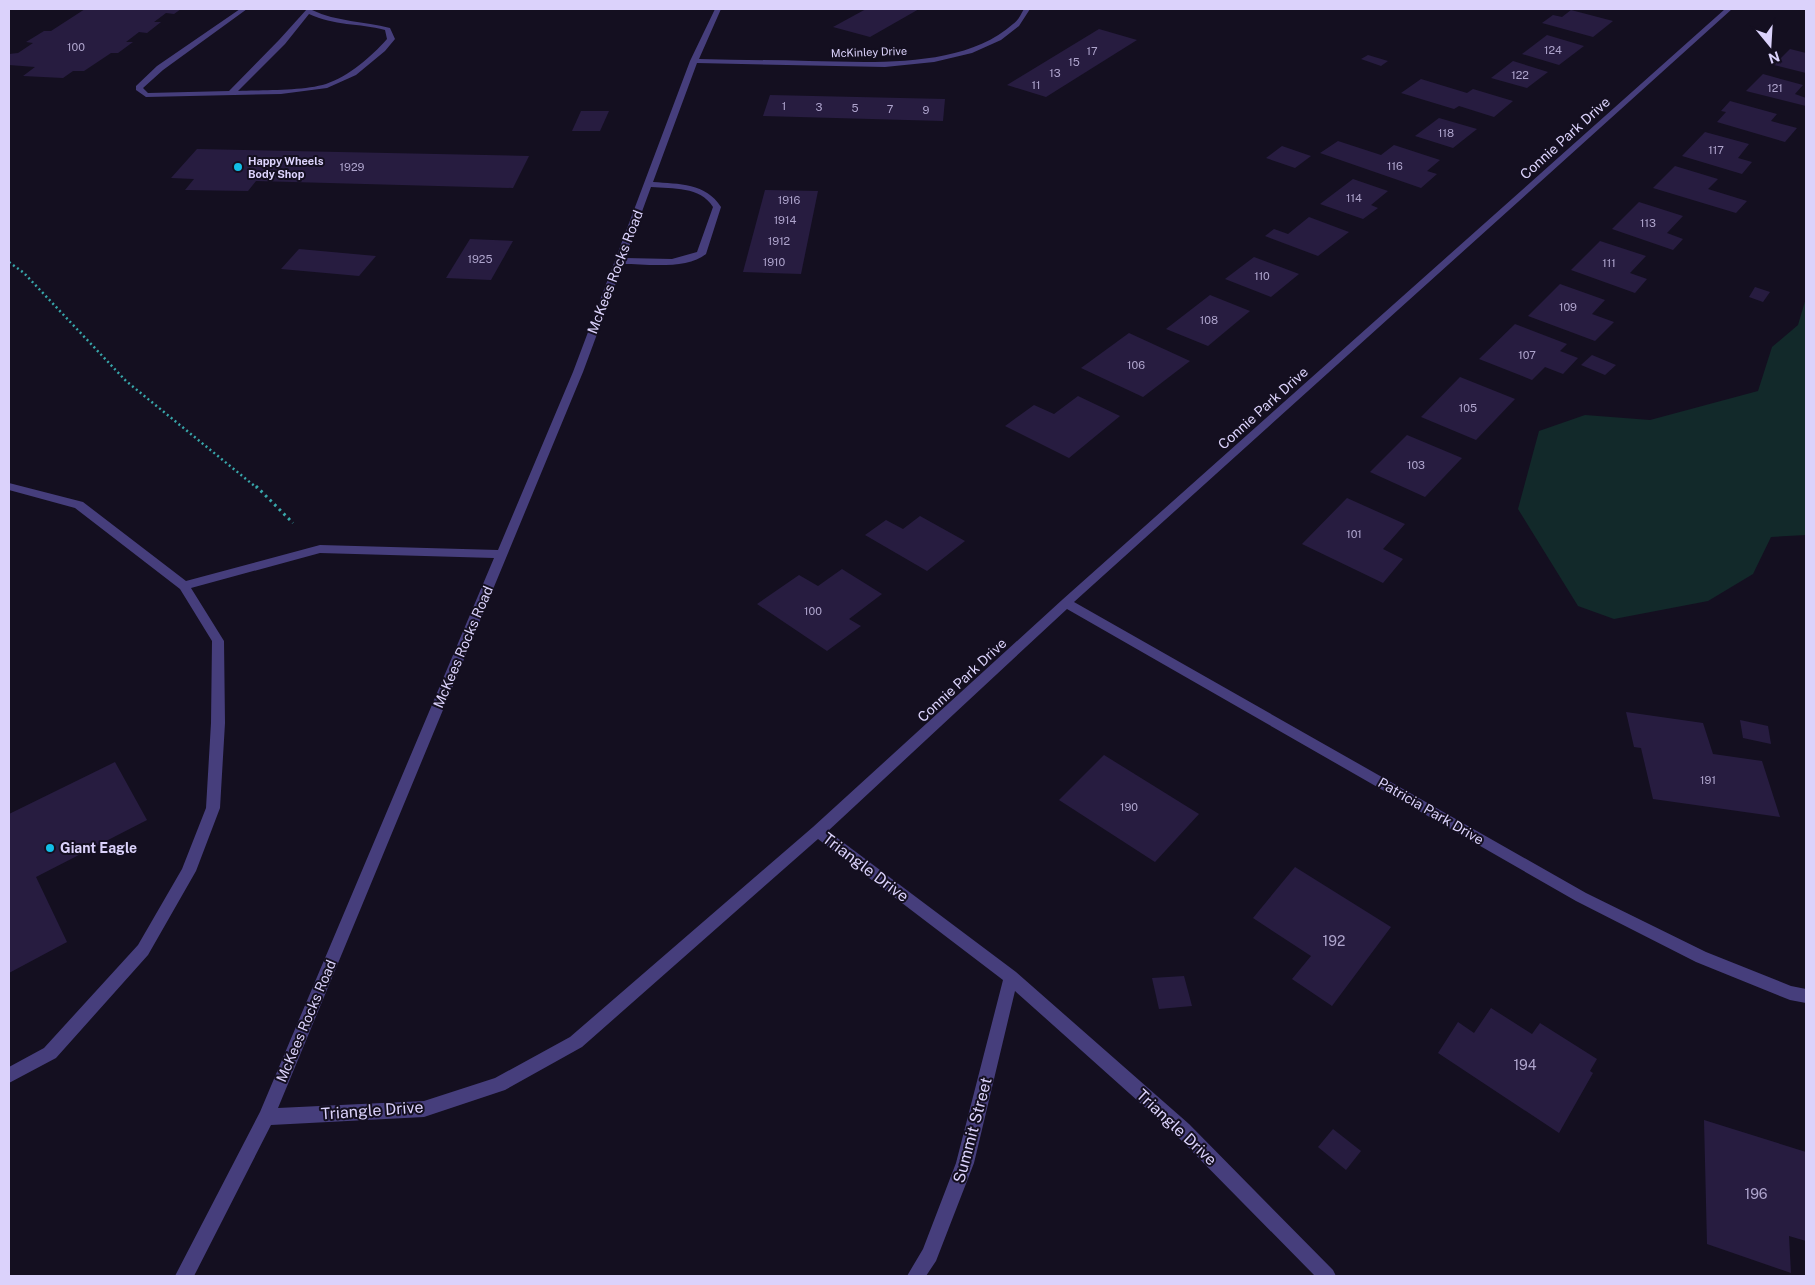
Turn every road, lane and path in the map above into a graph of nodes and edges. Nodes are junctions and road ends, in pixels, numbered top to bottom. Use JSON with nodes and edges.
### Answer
{"nodes":[{"id":1,"x":244,"y":9,"type":"edge"},
{"id":2,"x":718,"y":9,"type":"edge"},
{"id":3,"x":1026,"y":9,"type":"edge"},
{"id":4,"x":1729,"y":9,"type":"edge"},
{"id":5,"x":309,"y":10,"type":"edge"},
{"id":6,"x":694,"y":61,"type":"junction"},
{"id":7,"x":230,"y":94,"type":"junction"},
{"id":8,"x":649,"y":184,"type":"junction"},
{"id":9,"x":620,"y":261,"type":"junction"},
{"id":10,"x":9,"y":262,"type":"edge"},
{"id":11,"x":9,"y":486,"type":"edge"},
{"id":12,"x":320,"y":549,"type":"junction"},
{"id":13,"x":502,"y":554,"type":"junction"},
{"id":14,"x":184,"y":586,"type":"junction"},
{"id":15,"x":1066,"y":603,"type":"junction"},
{"id":16,"x":818,"y":831,"type":"junction"},
{"id":17,"x":1011,"y":977,"type":"junction"},
{"id":18,"x":1806,"y":996,"type":"edge"},
{"id":19,"x":9,"y":1075,"type":"edge"},
{"id":20,"x":266,"y":1117,"type":"junction"},
{"id":21,"x":184,"y":1276,"type":"edge"},
{"id":22,"x":916,"y":1276,"type":"edge"},
{"id":23,"x":1327,"y":1276,"type":"edge"}],
"edges":[{"from":1,"to":7,"type":"street"},
{"from":2,"to":6,"type":"street","name":"McKees Rocks Road"},
{"from":3,"to":6,"type":"street","name":"McKinley Drive"},
{"from":4,"to":15,"type":"street","name":"Connie Park Drive"},
{"from":5,"to":7,"type":"street"},
{"from":5,"to":7,"type":"street"},
{"from":6,"to":8,"type":"street","name":"McKees Rocks Road"},
{"from":8,"to":9,"type":"street","name":"McKees Rocks Road"},
{"from":8,"to":9,"type":"street"},
{"from":9,"to":13,"type":"street","name":"McKees Rocks Road"},
{"from":10,"to":12,"type":"path"},
{"from":11,"to":14,"type":"street"},
{"from":12,"to":13,"type":"street"},
{"from":12,"to":14,"type":"street"},
{"from":13,"to":20,"type":"street","name":"McKees Rocks Road"},
{"from":14,"to":19,"type":"street"},
{"from":15,"to":16,"type":"street","name":"Connie Park Drive"},
{"from":15,"to":18,"type":"street","name":"Patricia Park Drive"},
{"from":16,"to":17,"type":"street","name":"Triangle Drive"},
{"from":16,"to":20,"type":"street","name":"Triangle Drive"},
{"from":17,"to":22,"type":"street","name":"Summit Street"},
{"from":17,"to":23,"type":"street","name":"Triangle Drive"},
{"from":20,"to":21,"type":"street","name":"McKees Rocks Road"}]}
